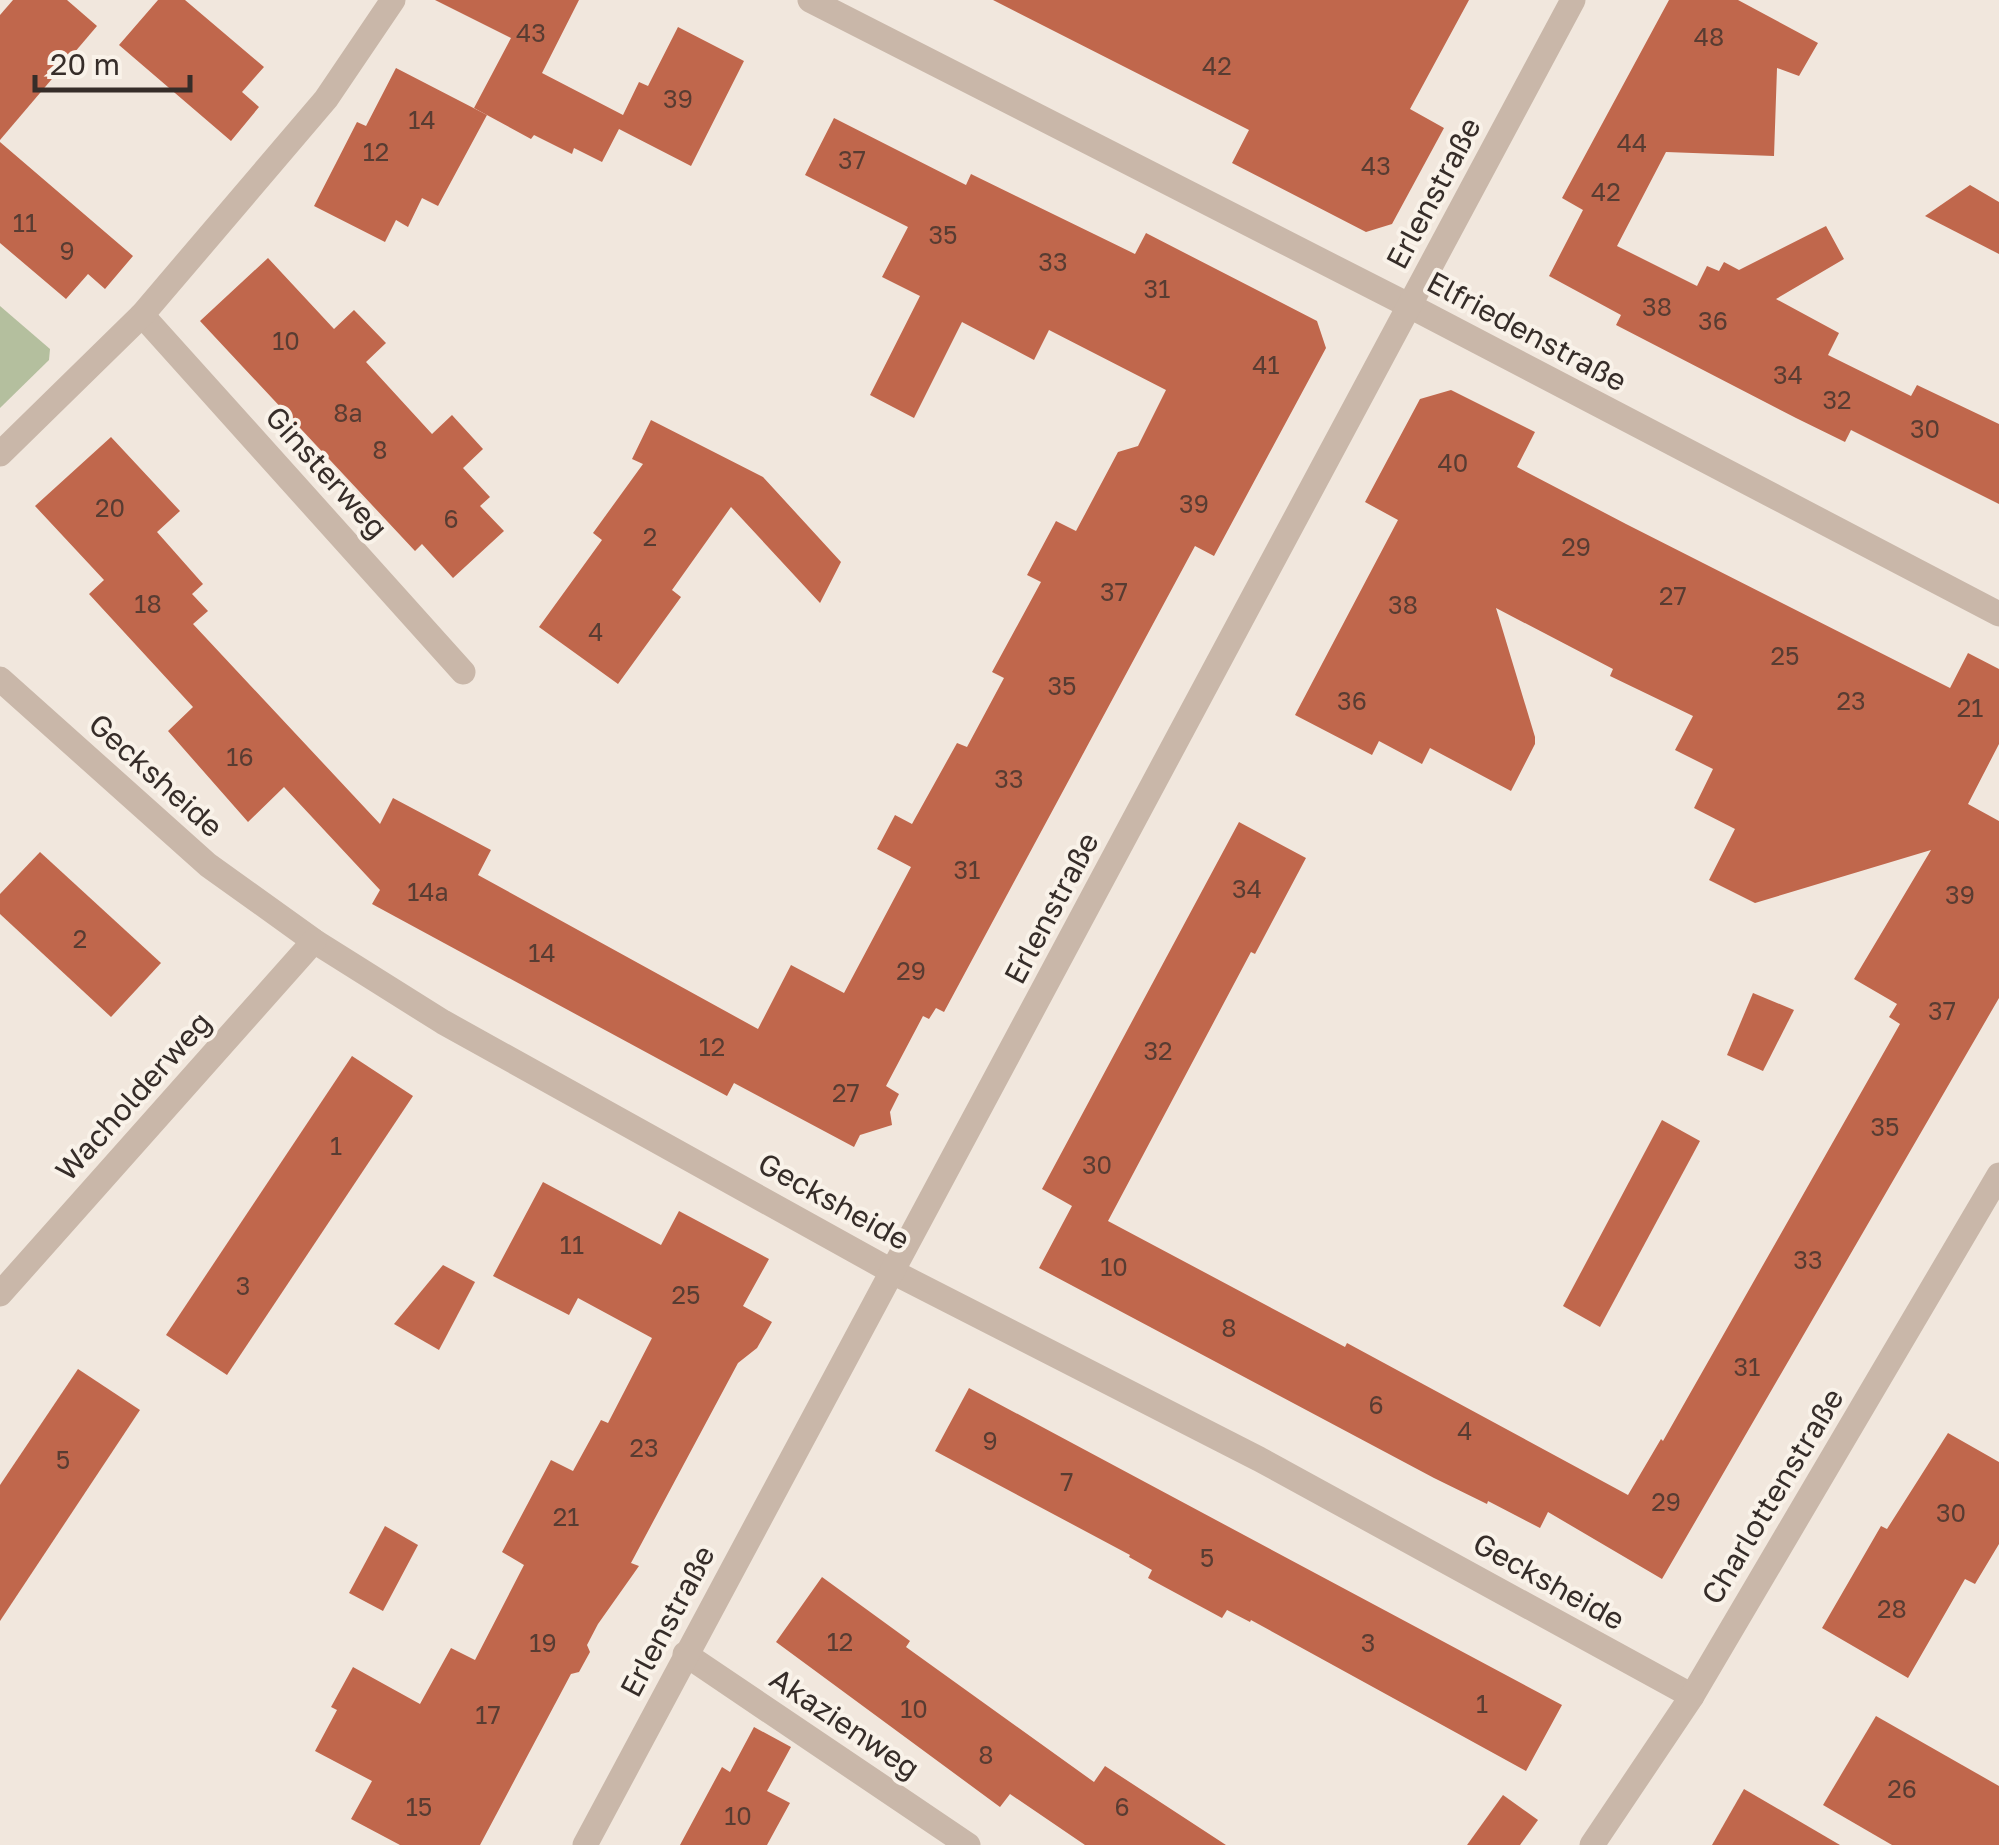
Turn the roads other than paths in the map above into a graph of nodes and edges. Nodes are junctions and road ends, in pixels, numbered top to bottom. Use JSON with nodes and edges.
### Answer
{"nodes":[{"id":1,"x":393,"y":0,"type":"edge"},
{"id":2,"x":810,"y":0,"type":"edge"},
{"id":3,"x":1573,"y":0,"type":"edge"},
{"id":4,"x":1410,"y":306,"type":"junction"},
{"id":5,"x":142,"y":315,"type":"junction"},
{"id":6,"x":0,"y":454,"type":"edge"},
{"id":7,"x":1999,"y":614,"type":"edge"},
{"id":8,"x":463,"y":672,"type":"dead end"},
{"id":9,"x":0,"y":679,"type":"edge"},
{"id":10,"x":314,"y":941,"type":"junction"},
{"id":11,"x":1999,"y":1175,"type":"edge"},
{"id":12,"x":893,"y":1272,"type":"junction"},
{"id":13,"x":0,"y":1294,"type":"edge"},
{"id":14,"x":686,"y":1654,"type":"junction"},
{"id":15,"x":1692,"y":1696,"type":"junction"},
{"id":16,"x":585,"y":1845,"type":"edge"},
{"id":17,"x":968,"y":1845,"type":"edge"},
{"id":18,"x":1592,"y":1845,"type":"edge"}],
"edges":[{"from":1,"to":5,"type":"street"},
{"from":2,"to":4,"type":"street","name":"Elfriedenstraße"},
{"from":3,"to":4,"type":"street","name":"Erlenstraße"},
{"from":4,"to":7,"type":"street","name":"Elfriedenstraße"},
{"from":4,"to":12,"type":"street","name":"Erlenstraße"},
{"from":5,"to":6,"type":"street"},
{"from":5,"to":8,"type":"street","name":"Ginsterweg"},
{"from":9,"to":10,"type":"street","name":"Gecksheide"},
{"from":10,"to":12,"type":"street","name":"Gecksheide"},
{"from":10,"to":13,"type":"street","name":"Wacholderweg"},
{"from":11,"to":15,"type":"street","name":"Charlottenstraße"},
{"from":12,"to":14,"type":"street","name":"Erlenstraße"},
{"from":12,"to":15,"type":"street","name":"Gecksheide"},
{"from":14,"to":16,"type":"street","name":"Erlenstraße"},
{"from":14,"to":17,"type":"street","name":"Akazienweg"},
{"from":15,"to":18,"type":"street","name":"Charlottenstraße"}]}
